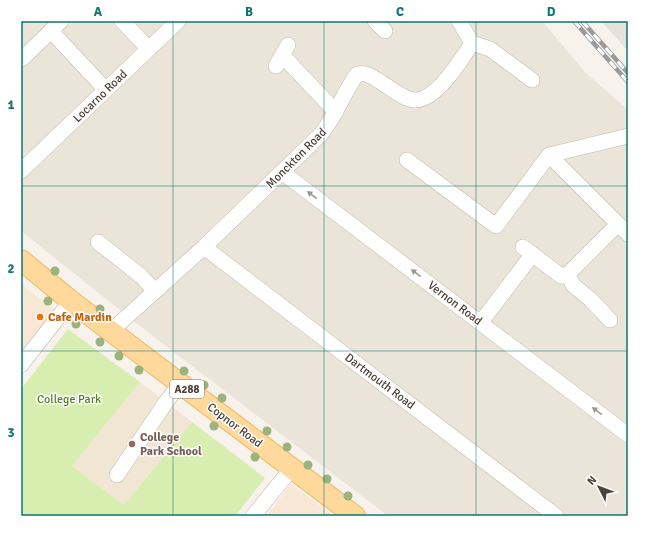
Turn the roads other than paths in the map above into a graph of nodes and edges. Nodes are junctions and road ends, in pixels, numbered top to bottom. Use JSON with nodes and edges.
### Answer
{"nodes":[{"id":1,"x":122,"y":21,"type":"edge"},
{"id":2,"x":178,"y":21,"type":"edge"},
{"id":3,"x":459,"y":21,"type":"edge"},
{"id":4,"x":56,"y":26,"type":"edge"},
{"id":5,"x":472,"y":43,"type":"junction"},
{"id":6,"x":149,"y":49,"type":"junction"},
{"id":7,"x":282,"y":56,"type":"dead end"},
{"id":8,"x":22,"y":59,"type":"edge"},
{"id":9,"x":532,"y":80,"type":"dead end"},
{"id":10,"x":106,"y":90,"type":"junction"},
{"id":11,"x":336,"y":112,"type":"junction"},
{"id":12,"x":628,"y":136,"type":"edge"},
{"id":13,"x":549,"y":155,"type":"junction"},
{"id":14,"x":407,"y":160,"type":"dead end"},
{"id":15,"x":22,"y":169,"type":"edge"},
{"id":16,"x":282,"y":172,"type":"junction"},
{"id":17,"x":623,"y":229,"type":"edge"},
{"id":18,"x":98,"y":242,"type":"dead end"},
{"id":19,"x":204,"y":247,"type":"junction"},
{"id":20,"x":21,"y":260,"type":"edge"},
{"id":21,"x":568,"y":275,"type":"junction"},
{"id":22,"x":155,"y":291,"type":"junction"},
{"id":23,"x":71,"y":301,"type":"junction"},
{"id":24,"x":610,"y":320,"type":"dead end"},
{"id":25,"x":481,"y":322,"type":"junction"},
{"id":26,"x":111,"y":331,"type":"junction"},
{"id":27,"x":21,"y":365,"type":"edge"},
{"id":28,"x":180,"y":384,"type":"junction"},
{"id":29,"x":628,"y":435,"type":"edge"},
{"id":30,"x":292,"y":468,"type":"junction"},
{"id":31,"x":117,"y":475,"type":"dead end"},
{"id":32,"x":253,"y":516,"type":"edge"},
{"id":33,"x":355,"y":516,"type":"edge"},
{"id":34,"x":556,"y":516,"type":"edge"}],
"edges":[{"from":1,"to":6,"type":"street"},
{"from":2,"to":6,"type":"street","name":"Locarno Road"},
{"from":3,"to":5,"type":"street"},
{"from":4,"to":8,"type":"street"},
{"from":4,"to":10,"type":"street"},
{"from":5,"to":9,"type":"street"},
{"from":5,"to":11,"type":"street","name":"Monckton Road"},
{"from":6,"to":10,"type":"street","name":"Locarno Road"},
{"from":7,"to":11,"type":"street"},
{"from":10,"to":15,"type":"street","name":"Locarno Road"},
{"from":11,"to":16,"type":"street","name":"Monckton Road"},
{"from":12,"to":13,"type":"street"},
{"from":13,"to":14,"type":"street"},
{"from":13,"to":17,"type":"street"},
{"from":16,"to":19,"type":"street","name":"Monckton Road"},
{"from":25,"to":16,"type":"street","name":"Vernon Road","one_way":true},
{"from":17,"to":21,"type":"street"},
{"from":18,"to":22,"type":"street"},
{"from":19,"to":22,"type":"street","name":"Monckton Road"},
{"from":19,"to":34,"type":"street","name":"Dartmouth Road"},
{"from":20,"to":23,"type":"main road","name":"Copnor Road","number":"A288"},
{"from":21,"to":24,"type":"street"},
{"from":21,"to":25,"type":"street"},
{"from":22,"to":26,"type":"street","name":"Monckton Road"},
{"from":23,"to":26,"type":"main road","name":"Copnor Road","number":"A288"},
{"from":23,"to":27,"type":"street"},
{"from":29,"to":25,"type":"street","name":"Vernon Road","one_way":true},
{"from":26,"to":28,"type":"main road","name":"Copnor Road","number":"A288"},
{"from":28,"to":30,"type":"main road","name":"Copnor Road","number":"A288"},
{"from":28,"to":31,"type":"street"},
{"from":30,"to":32,"type":"street"},
{"from":30,"to":33,"type":"main road","name":"Copnor Road","number":"A288"}]}
